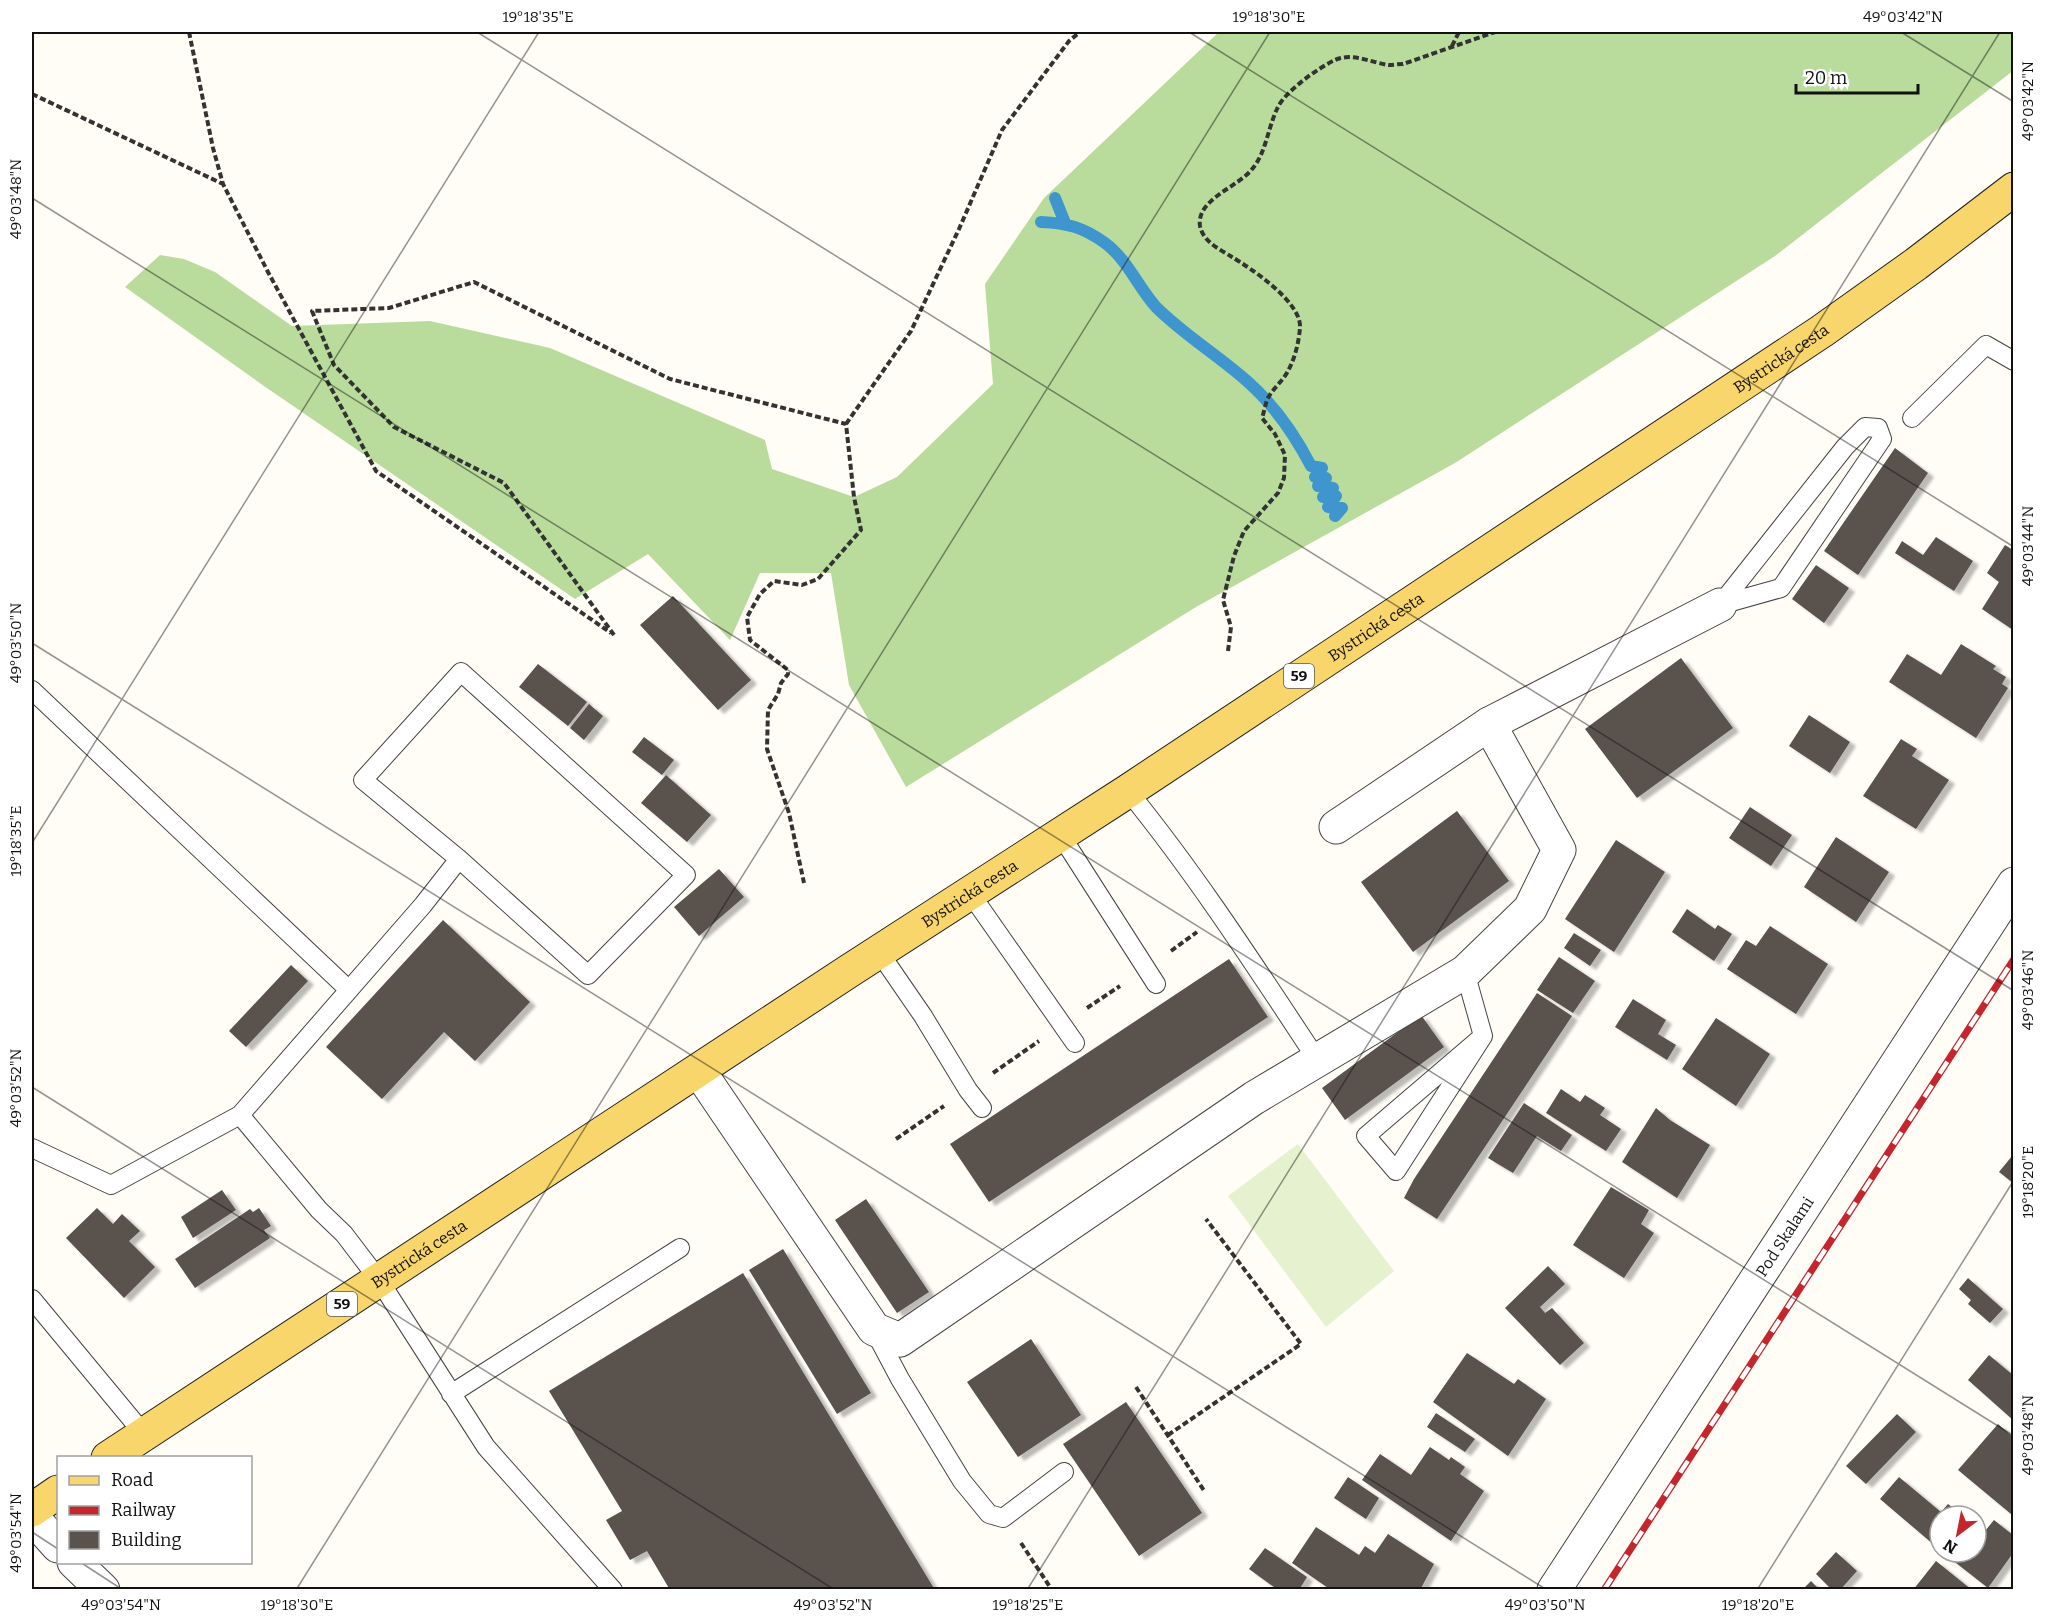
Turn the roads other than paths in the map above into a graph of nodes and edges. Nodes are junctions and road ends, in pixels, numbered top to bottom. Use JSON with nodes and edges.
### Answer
{"nodes":[{"id":1,"x":2013,"y":189,"type":"edge"},
{"id":2,"x":2013,"y":361,"type":"edge"},
{"id":3,"x":1912,"y":418,"type":"dead end"},
{"id":4,"x":1720,"y":605,"type":"junction"},
{"id":5,"x":32,"y":690,"type":"edge"},
{"id":6,"x":1489,"y":724,"type":"junction"},
{"id":7,"x":1128,"y":791,"type":"junction"},
{"id":8,"x":1336,"y":827,"type":"dead end"},
{"id":9,"x":1060,"y":834,"type":"junction"},
{"id":10,"x":459,"y":860,"type":"junction"},
{"id":11,"x":2013,"y":884,"type":"edge"},
{"id":12,"x":970,"y":893,"type":"junction"},
{"id":13,"x":879,"y":951,"type":"junction"},
{"id":14,"x":1466,"y":972,"type":"junction"},
{"id":15,"x":1156,"y":984,"type":"dead end"},
{"id":16,"x":349,"y":990,"type":"junction"},
{"id":17,"x":1483,"y":1036,"type":"junction"},
{"id":18,"x":1075,"y":1043,"type":"dead end"},
{"id":19,"x":1318,"y":1061,"type":"junction"},
{"id":20,"x":699,"y":1071,"type":"junction"},
{"id":21,"x":982,"y":1108,"type":"dead end"},
{"id":22,"x":240,"y":1115,"type":"junction"},
{"id":23,"x":32,"y":1148,"type":"edge"},
{"id":24,"x":680,"y":1248,"type":"dead end"},
{"id":25,"x":379,"y":1280,"type":"junction"},
{"id":26,"x":32,"y":1299,"type":"edge"},
{"id":27,"x":874,"y":1329,"type":"junction"},
{"id":28,"x":451,"y":1394,"type":"junction"},
{"id":29,"x":143,"y":1433,"type":"junction"},
{"id":30,"x":111,"y":1456,"type":"edge"},
{"id":31,"x":1064,"y":1472,"type":"dead end"},
{"id":32,"x":57,"y":1493,"type":"edge"},
{"id":33,"x":32,"y":1510,"type":"edge"},
{"id":34,"x":32,"y":1517,"type":"edge"},
{"id":35,"x":57,"y":1545,"type":"edge"},
{"id":36,"x":75,"y":1564,"type":"edge"},
{"id":37,"x":103,"y":1590,"type":"edge"},
{"id":38,"x":613,"y":1590,"type":"edge"},
{"id":39,"x":1554,"y":1590,"type":"edge"}],
"edges":[{"from":1,"to":7,"type":"main road","name":"Bystrická cesta","number":"59"},
{"from":2,"to":3,"type":"lane"},
{"from":4,"to":4,"type":"lane"},
{"from":4,"to":6,"type":"street"},
{"from":5,"to":16,"type":"lane"},
{"from":6,"to":8,"type":"street"},
{"from":6,"to":14,"type":"street"},
{"from":7,"to":9,"type":"main road","name":"Bystrická cesta","number":"59"},
{"from":7,"to":19,"type":"lane"},
{"from":9,"to":12,"type":"main road","name":"Bystrická cesta","number":"59"},
{"from":9,"to":15,"type":"lane"},
{"from":10,"to":10,"type":"lane"},
{"from":10,"to":16,"type":"lane"},
{"from":11,"to":39,"type":"street","name":"Pod Skalami"},
{"from":12,"to":13,"type":"main road","name":"Bystrická cesta","number":"59"},
{"from":12,"to":18,"type":"lane"},
{"from":13,"to":20,"type":"main road","name":"Bystrická cesta","number":"59"},
{"from":13,"to":21,"type":"lane"},
{"from":14,"to":17,"type":"lane"},
{"from":14,"to":19,"type":"street"},
{"from":16,"to":22,"type":"lane"},
{"from":17,"to":17,"type":"lane"},
{"from":19,"to":27,"type":"street"},
{"from":20,"to":25,"type":"main road","name":"Bystrická cesta","number":"59"},
{"from":20,"to":27,"type":"street"},
{"from":22,"to":23,"type":"lane"},
{"from":22,"to":25,"type":"lane"},
{"from":24,"to":28,"type":"lane"},
{"from":25,"to":28,"type":"lane"},
{"from":25,"to":29,"type":"main road","name":"Bystrická cesta","number":"59"},
{"from":26,"to":29,"type":"lane"},
{"from":27,"to":31,"type":"lane"},
{"from":28,"to":38,"type":"lane"},
{"from":29,"to":30,"type":"main road","name":"Bystrická cesta","number":"59"},
{"from":32,"to":33,"type":"main road"},
{"from":34,"to":35,"type":"street"},
{"from":36,"to":37,"type":"street"}]}
